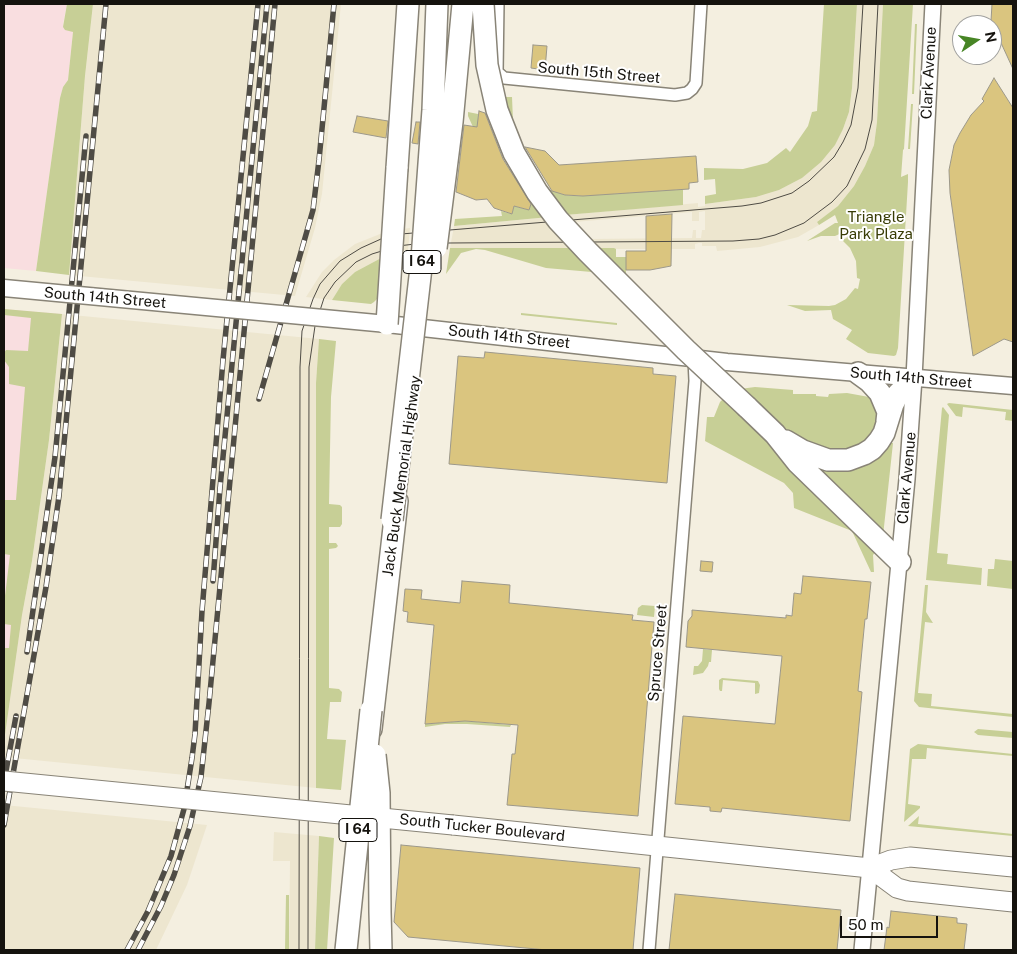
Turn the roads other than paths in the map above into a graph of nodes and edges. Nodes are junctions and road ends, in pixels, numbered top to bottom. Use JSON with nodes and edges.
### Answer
{"nodes":[{"id":1,"x":408,"y":4,"type":"edge"},
{"id":2,"x":437,"y":4,"type":"edge"},
{"id":3,"x":463,"y":4,"type":"edge"},
{"id":4,"x":483,"y":4,"type":"edge"},
{"id":5,"x":498,"y":4,"type":"edge"},
{"id":6,"x":701,"y":4,"type":"edge"},
{"id":7,"x":933,"y":4,"type":"edge"},
{"id":8,"x":4,"y":288,"type":"edge"},
{"id":9,"x":394,"y":325,"type":"junction"},
{"id":10,"x":694,"y":358,"type":"junction"},
{"id":11,"x":858,"y":373,"type":"junction"},
{"id":12,"x":914,"y":378,"type":"junction"},
{"id":13,"x":1013,"y":386,"type":"edge"},
{"id":14,"x":888,"y":422,"type":"junction"},
{"id":15,"x":775,"y":434,"type":"junction"},
{"id":16,"x":900,"y":562,"type":"junction"},
{"id":17,"x":371,"y":710,"type":"junction"},
{"id":18,"x":367,"y":774,"type":"junction"},
{"id":19,"x":4,"y":781,"type":"edge"},
{"id":20,"x":656,"y":846,"type":"junction"},
{"id":21,"x":1013,"y":867,"type":"edge"},
{"id":22,"x":870,"y":868,"type":"junction"},
{"id":23,"x":1013,"y":902,"type":"edge"},
{"id":24,"x":347,"y":950,"type":"edge"},
{"id":25,"x":368,"y":950,"type":"edge"},
{"id":26,"x":381,"y":950,"type":"edge"},
{"id":27,"x":649,"y":950,"type":"edge"},
{"id":28,"x":862,"y":950,"type":"edge"}],
"edges":[{"from":1,"to":9,"type":"highway","bridge":true},
{"from":2,"to":17,"type":"highway","name":"Jack Buck Memorial Highway","number":"I 64","bridge":true},
{"from":3,"to":18,"type":"highway","name":"Jack Buck Memorial Highway","number":"I 64","bridge":true},
{"from":4,"to":15,"type":"highway","bridge":true},
{"from":5,"to":6,"type":"street","name":"South 15th Street"},
{"from":7,"to":12,"type":"street","name":"Clark Avenue"},
{"from":8,"to":9,"type":"main road","name":"South 14th Street","bridge":true},
{"from":9,"to":10,"type":"main road","name":"South 14th Street"},
{"from":10,"to":11,"type":"main road","name":"South 14th Street"},
{"from":10,"to":20,"type":"street","name":"Spruce Street"},
{"from":11,"to":12,"type":"main road","name":"South 14th Street"},
{"from":11,"to":14,"type":"highway"},
{"from":12,"to":13,"type":"main road","name":"South 14th Street"},
{"from":12,"to":14,"type":"highway"},
{"from":12,"to":16,"type":"street","name":"Clark Avenue"},
{"from":14,"to":15,"type":"highway"},
{"from":15,"to":16,"type":"highway"},
{"from":16,"to":22,"type":"street","name":"Clark Avenue"},
{"from":17,"to":24,"type":"highway","name":"Jack Buck Memorial Highway","number":"I 64","bridge":true},
{"from":17,"to":26,"type":"highway","bridge":true},
{"from":18,"to":24,"type":"highway","name":"Jack Buck Memorial Highway","number":"I 64","bridge":true},
{"from":18,"to":25,"type":"highway"},
{"from":19,"to":20,"type":"main road","name":"South Tucker Boulevard","bridge":true},
{"from":20,"to":22,"type":"main road","name":"South Tucker Boulevard"},
{"from":20,"to":27,"type":"street","name":"Spruce Street"},
{"from":21,"to":22,"type":"main road","name":"South Tucker Boulevard"},
{"from":22,"to":23,"type":"main road"},
{"from":22,"to":28,"type":"street","name":"Clark Avenue"}]}
